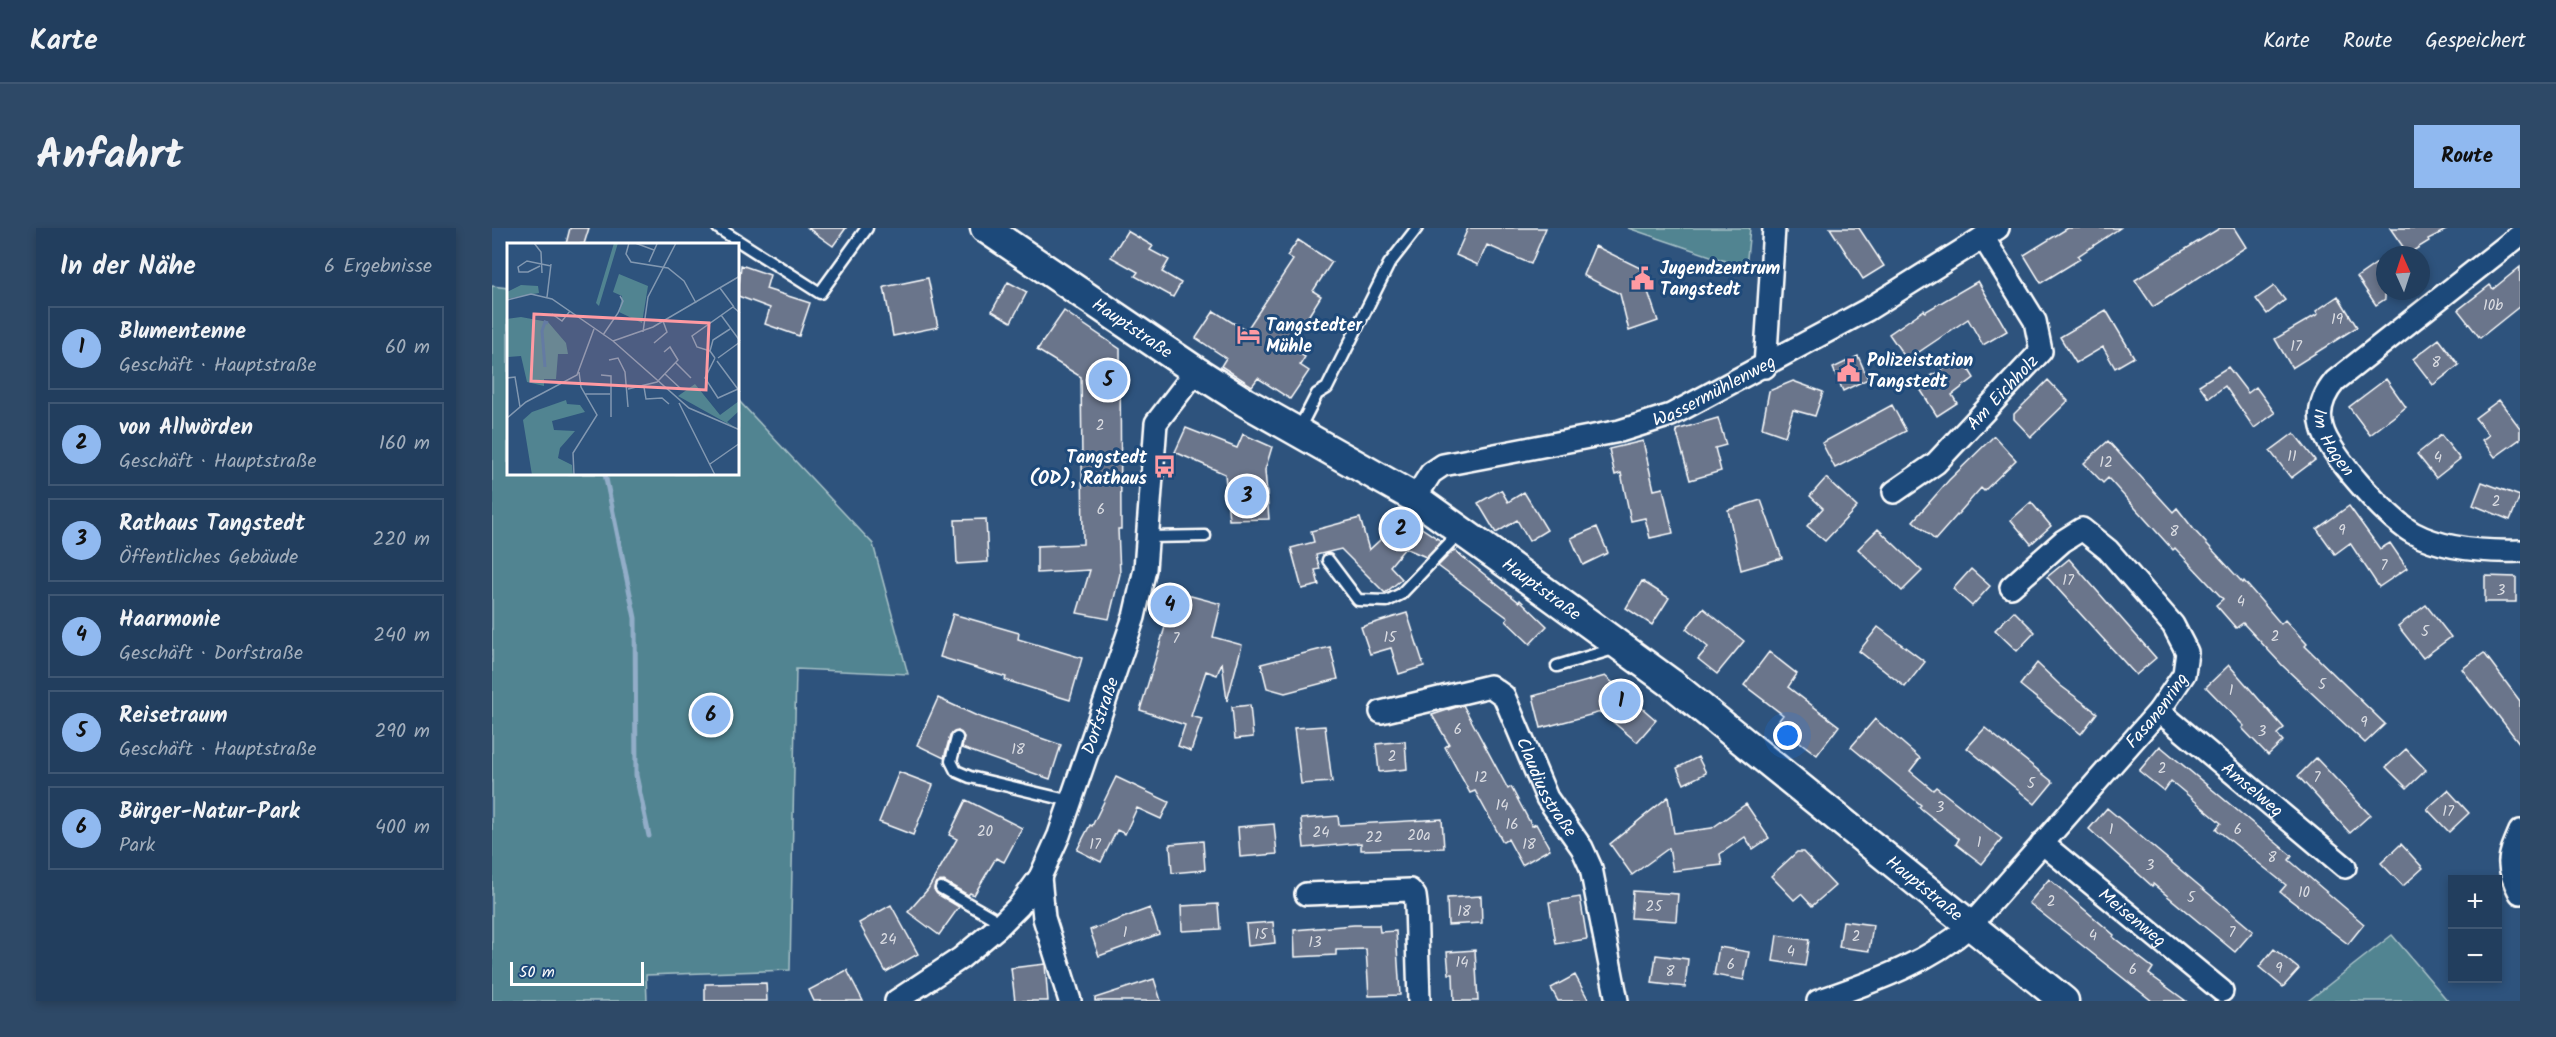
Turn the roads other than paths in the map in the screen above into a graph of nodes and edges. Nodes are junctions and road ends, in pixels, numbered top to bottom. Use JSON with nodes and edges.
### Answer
{"nodes":[{"id":1,"x":718,"y":228,"type":"edge"},
{"id":2,"x":867,"y":228,"type":"edge"},
{"id":3,"x":985,"y":228,"type":"edge"},
{"id":4,"x":1416,"y":228,"type":"edge"},
{"id":5,"x":1774,"y":228,"type":"edge"},
{"id":6,"x":1990,"y":233,"type":"edge"},
{"id":7,"x":2520,"y":235,"type":"edge"},
{"id":8,"x":1765,"y":367,"type":"junction"},
{"id":9,"x":1196,"y":371,"type":"junction"},
{"id":10,"x":1298,"y":431,"type":"junction"},
{"id":11,"x":1894,"y":492,"type":"dead end"},
{"id":12,"x":1415,"y":498,"type":"junction"},
{"id":13,"x":1461,"y":531,"type":"junction"},
{"id":14,"x":1205,"y":536,"type":"dead end"},
{"id":15,"x":1148,"y":537,"type":"junction"},
{"id":16,"x":2520,"y":551,"type":"edge"},
{"id":17,"x":1328,"y":560,"type":"dead end"},
{"id":18,"x":2011,"y":587,"type":"dead end"},
{"id":19,"x":1621,"y":647,"type":"junction"},
{"id":20,"x":1557,"y":666,"type":"dead end"},
{"id":21,"x":2159,"y":711,"type":"junction"},
{"id":22,"x":1381,"y":712,"type":"dead end"},
{"id":23,"x":957,"y":738,"type":"dead end"},
{"id":24,"x":1071,"y":801,"type":"junction"},
{"id":25,"x":2520,"y":831,"type":"edge"},
{"id":26,"x":2042,"y":843,"type":"junction"},
{"id":27,"x":2345,"y":867,"type":"dead end"},
{"id":28,"x":1040,"y":877,"type":"junction"},
{"id":29,"x":941,"y":888,"type":"dead end"},
{"id":30,"x":2520,"y":893,"type":"edge"},
{"id":31,"x":1306,"y":894,"type":"dead end"},
{"id":32,"x":1019,"y":906,"type":"junction"},
{"id":33,"x":1044,"y":918,"type":"junction"},
{"id":34,"x":1002,"y":923,"type":"junction"},
{"id":35,"x":1970,"y":926,"type":"junction"},
{"id":36,"x":2222,"y":991,"type":"dead end"},
{"id":37,"x":896,"y":1001,"type":"edge"},
{"id":38,"x":1070,"y":1001,"type":"edge"},
{"id":39,"x":1419,"y":1001,"type":"edge"},
{"id":40,"x":1617,"y":1001,"type":"edge"},
{"id":41,"x":1818,"y":1001,"type":"edge"},
{"id":42,"x":2064,"y":1001,"type":"edge"}],
"edges":[{"from":1,"to":2,"type":"lane"},
{"from":3,"to":9,"type":"street","name":"Hauptstraße"},
{"from":4,"to":10,"type":"lane"},
{"from":5,"to":8,"type":"street"},
{"from":6,"to":8,"type":"street","name":"Wassermühlenweg"},
{"from":6,"to":11,"type":"street","name":"Am Eichholz"},
{"from":7,"to":16,"type":"street","name":"Im Hagen"},
{"from":8,"to":12,"type":"street","name":"Wassermühlenweg"},
{"from":9,"to":10,"type":"street","name":"Hauptstraße"},
{"from":9,"to":15,"type":"street","name":"Dorfstraße"},
{"from":10,"to":12,"type":"street","name":"Hauptstraße"},
{"from":12,"to":13,"type":"street","name":"Hauptstraße"},
{"from":13,"to":17,"type":"lane"},
{"from":13,"to":19,"type":"street","name":"Hauptstraße"},
{"from":14,"to":15,"type":"lane"},
{"from":15,"to":24,"type":"street","name":"Dorfstraße"},
{"from":18,"to":21,"type":"street","name":"Fasanenring"},
{"from":19,"to":20,"type":"lane"},
{"from":19,"to":35,"type":"street","name":"Hauptstraße"},
{"from":21,"to":26,"type":"street","name":"Fasanenring"},
{"from":21,"to":27,"type":"street","name":"Amselweg"},
{"from":22,"to":40,"type":"street","name":"Claudiusstraße"},
{"from":23,"to":24,"type":"lane"},
{"from":24,"to":28,"type":"street","name":"Dorfstraße"},
{"from":25,"to":30,"type":"street"},
{"from":26,"to":35,"type":"street","name":"Fasanenring"},
{"from":26,"to":36,"type":"street","name":"Meisenweg"},
{"from":28,"to":32,"type":"street","name":"Dorfstraße"},
{"from":28,"to":33,"type":"street"},
{"from":29,"to":34,"type":"lane"},
{"from":31,"to":39,"type":"street"},
{"from":32,"to":33,"type":"street"},
{"from":32,"to":34,"type":"street","name":"Dorfstraße"},
{"from":33,"to":38,"type":"street"},
{"from":34,"to":37,"type":"street","name":"Dorfstraße"},
{"from":35,"to":41,"type":"street","name":"Fasanenring"},
{"from":35,"to":42,"type":"street","name":"Hauptstraße"}]}
